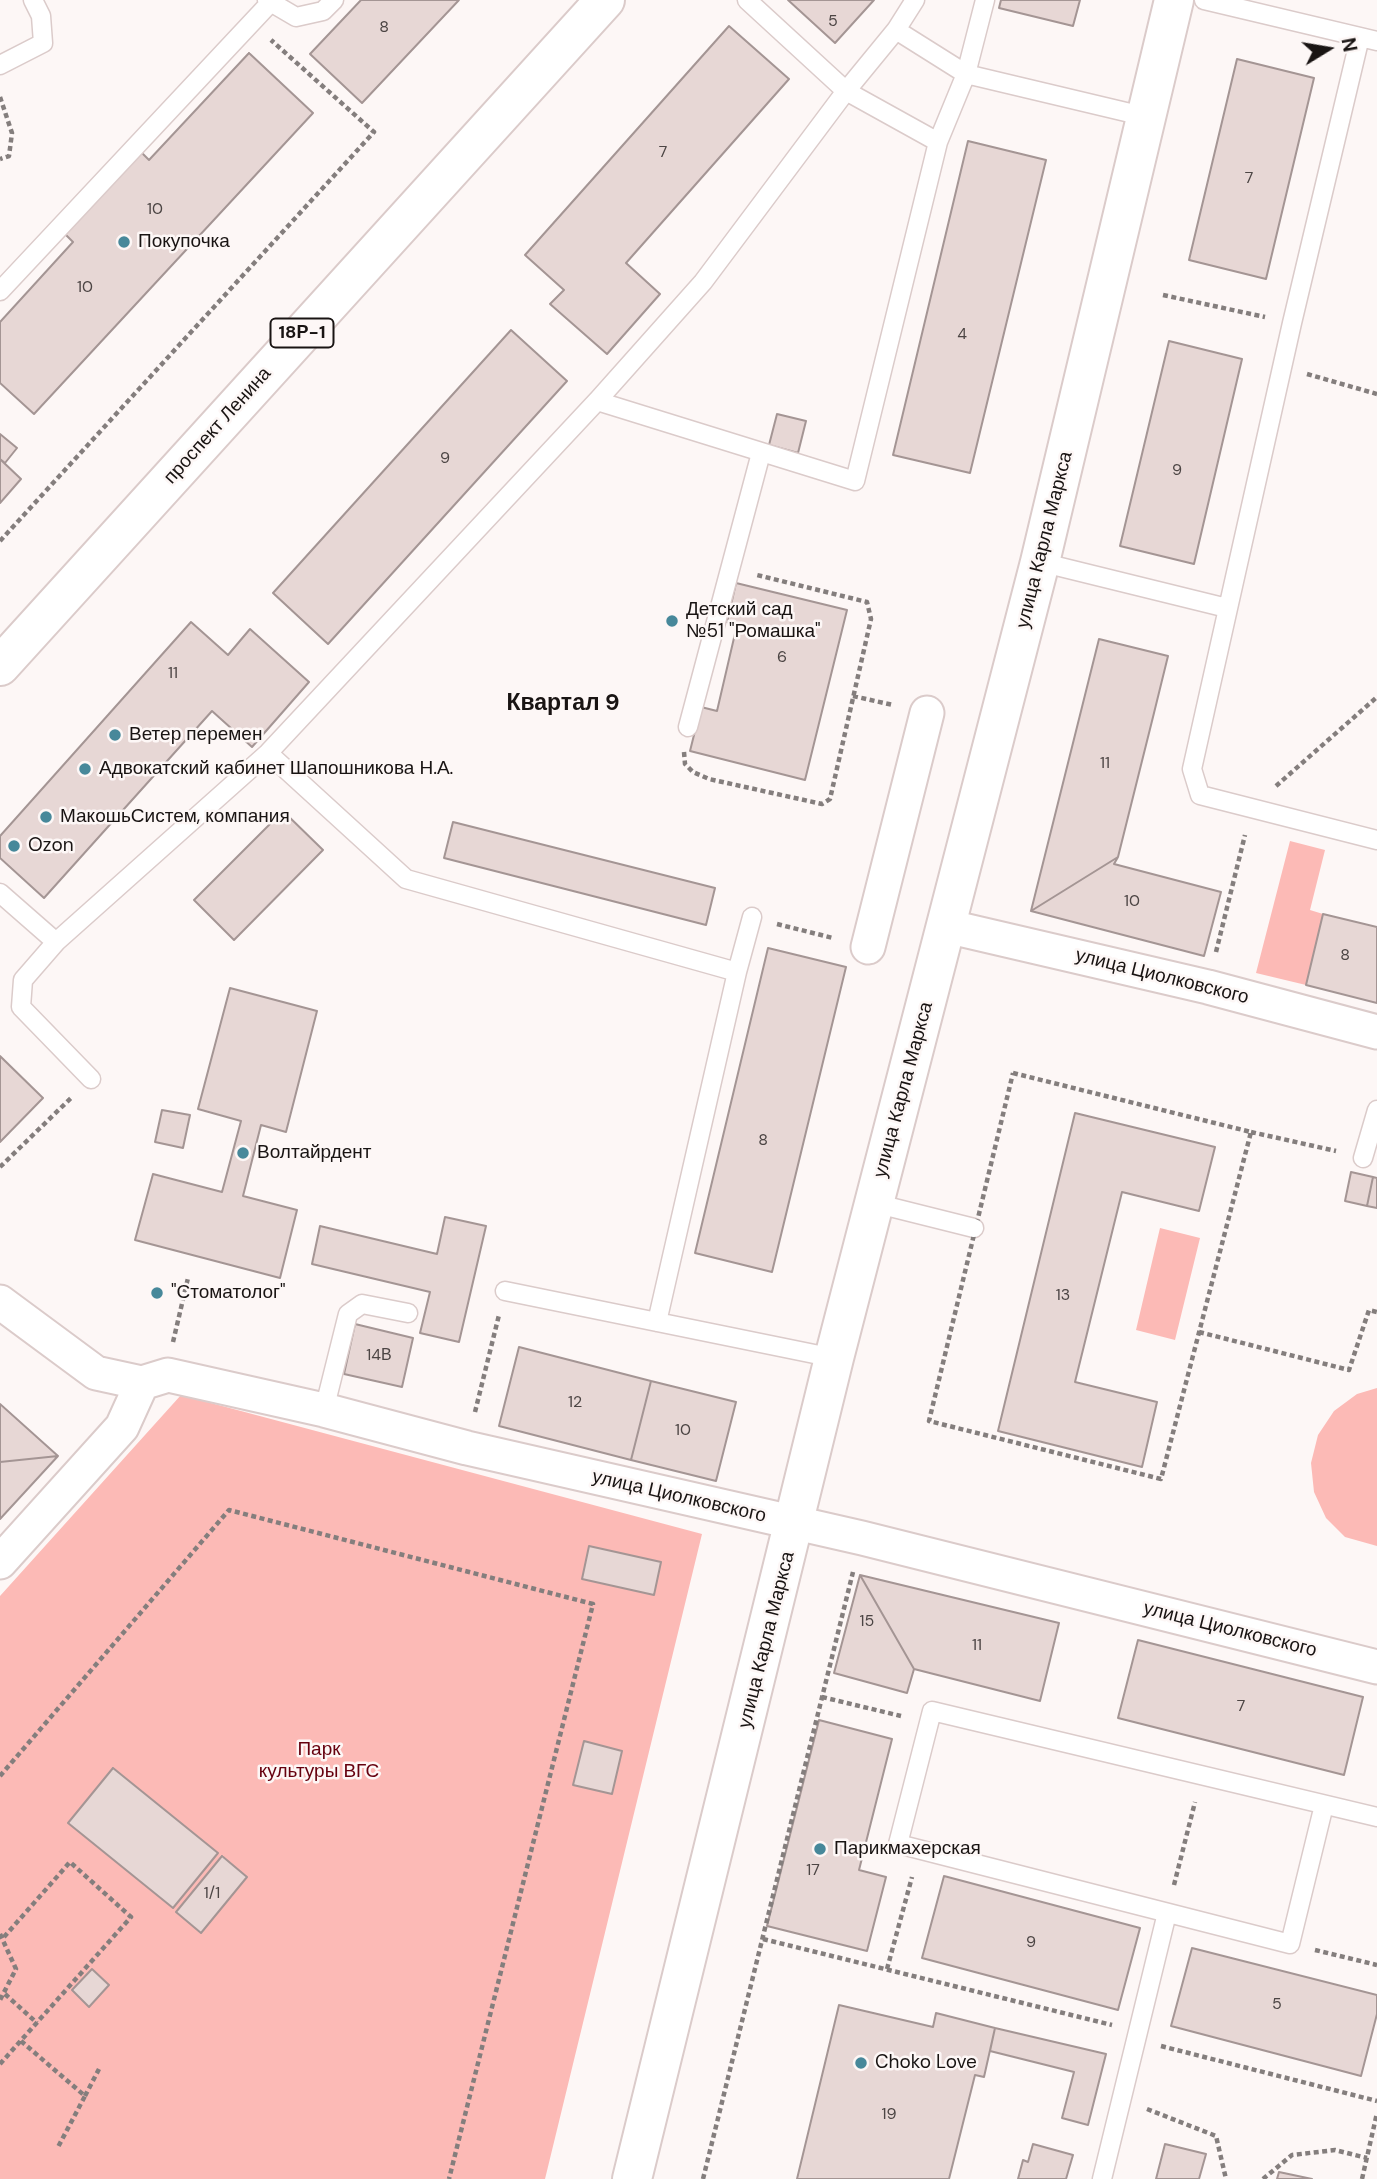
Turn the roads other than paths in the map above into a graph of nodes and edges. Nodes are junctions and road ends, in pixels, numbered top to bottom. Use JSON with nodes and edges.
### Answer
{"nodes":[{"id":1,"x":33,"y":0,"type":"edge"},
{"id":2,"x":334,"y":0,"type":"edge"},
{"id":3,"x":605,"y":0,"type":"edge"},
{"id":4,"x":747,"y":0,"type":"edge"},
{"id":5,"x":915,"y":0,"type":"edge"},
{"id":6,"x":985,"y":0,"type":"edge"},
{"id":7,"x":1174,"y":0,"type":"edge"},
{"id":8,"x":1204,"y":0,"type":"edge"},
{"id":9,"x":268,"y":2,"type":"edge"},
{"id":10,"x":896,"y":30,"type":"junction"},
{"id":11,"x":1368,"y":39,"type":"edge"},
{"id":12,"x":0,"y":65,"type":"edge"},
{"id":13,"x":966,"y":74,"type":"junction"},
{"id":14,"x":845,"y":91,"type":"junction"},
{"id":15,"x":1147,"y":117,"type":"junction"},
{"id":16,"x":938,"y":142,"type":"junction"},
{"id":17,"x":0,"y":291,"type":"edge"},
{"id":18,"x":597,"y":401,"type":"junction"},
{"id":19,"x":761,"y":453,"type":"junction"},
{"id":20,"x":1040,"y":562,"type":"junction"},
{"id":21,"x":1227,"y":608,"type":"junction"},
{"id":22,"x":0,"y":666,"type":"edge"},
{"id":23,"x":914,"y":710,"type":"road end"},
{"id":24,"x":688,"y":727,"type":"road end"},
{"id":25,"x":268,"y":753,"type":"junction"},
{"id":26,"x":1377,"y":840,"type":"edge"},
{"id":27,"x":0,"y":893,"type":"edge"},
{"id":28,"x":752,"y":917,"type":"road end"},
{"id":29,"x":946,"y":926,"type":"junction"},
{"id":30,"x":56,"y":942,"type":"junction"},
{"id":31,"x":868,"y":947,"type":"road end"},
{"id":32,"x":737,"y":972,"type":"junction"},
{"id":33,"x":1377,"y":1032,"type":"edge"},
{"id":34,"x":90,"y":1079,"type":"road end"},
{"id":35,"x":1377,"y":1110,"type":"edge"},
{"id":36,"x":1363,"y":1158,"type":"road end"},
{"id":37,"x":874,"y":1203,"type":"junction"},
{"id":38,"x":974,"y":1228,"type":"road end"},
{"id":39,"x":505,"y":1291,"type":"road end"},
{"id":40,"x":0,"y":1302,"type":"edge"},
{"id":41,"x":408,"y":1312,"type":"dead end"},
{"id":42,"x":657,"y":1322,"type":"junction"},
{"id":43,"x":835,"y":1358,"type":"junction"},
{"id":44,"x":155,"y":1379,"type":"junction"},
{"id":45,"x":324,"y":1410,"type":"junction"},
{"id":46,"x":796,"y":1524,"type":"junction"},
{"id":47,"x":0,"y":1562,"type":"edge"},
{"id":48,"x":1377,"y":1667,"type":"edge"},
{"id":49,"x":1324,"y":1805,"type":"junction"},
{"id":50,"x":1377,"y":1817,"type":"edge"},
{"id":51,"x":1167,"y":1913,"type":"junction"},
{"id":52,"x":632,"y":2179,"type":"edge"},
{"id":53,"x":1102,"y":2179,"type":"edge"}],
"edges":[{"from":1,"to":12,"type":"lane"},
{"from":2,"to":9,"type":"lane"},
{"from":3,"to":22,"type":"street","name":"проспект Ленина","number":"18Р-1"},
{"from":4,"to":14,"type":"lane"},
{"from":5,"to":10,"type":"lane"},
{"from":6,"to":13,"type":"lane"},
{"from":7,"to":15,"type":"street","name":"улица Карла Маркса"},
{"from":8,"to":11,"type":"lane"},
{"from":9,"to":17,"type":"lane"},
{"from":10,"to":13,"type":"lane"},
{"from":10,"to":14,"type":"lane"},
{"from":11,"to":21,"type":"lane"},
{"from":13,"to":15,"type":"lane"},
{"from":13,"to":16,"type":"lane"},
{"from":14,"to":16,"type":"lane"},
{"from":14,"to":18,"type":"lane"},
{"from":15,"to":20,"type":"street","name":"улица Карла Маркса"},
{"from":16,"to":19,"type":"lane"},
{"from":18,"to":19,"type":"lane"},
{"from":18,"to":25,"type":"lane"},
{"from":19,"to":24,"type":"lane"},
{"from":20,"to":21,"type":"lane"},
{"from":20,"to":29,"type":"street","name":"улица Карла Маркса"},
{"from":21,"to":26,"type":"lane"},
{"from":23,"to":31,"type":"street"},
{"from":25,"to":30,"type":"lane"},
{"from":25,"to":32,"type":"lane"},
{"from":27,"to":30,"type":"lane"},
{"from":28,"to":32,"type":"lane"},
{"from":29,"to":33,"type":"street","name":"улица Циолковского"},
{"from":29,"to":37,"type":"street","name":"улица Карла Маркса"},
{"from":30,"to":34,"type":"lane"},
{"from":32,"to":42,"type":"lane"},
{"from":35,"to":36,"type":"lane"},
{"from":37,"to":38,"type":"lane"},
{"from":37,"to":43,"type":"street","name":"улица Карла Маркса"},
{"from":39,"to":42,"type":"lane"},
{"from":40,"to":44,"type":"street","name":"улица Циолковского"},
{"from":41,"to":45,"type":"lane"},
{"from":42,"to":43,"type":"lane"},
{"from":43,"to":46,"type":"street","name":"улица Карла Маркса"},
{"from":44,"to":45,"type":"street","name":"улица Циолковского"},
{"from":44,"to":47,"type":"street"},
{"from":45,"to":46,"type":"street","name":"улица Циолковского"},
{"from":46,"to":48,"type":"street","name":"улица Циолковского"},
{"from":46,"to":52,"type":"street","name":"улица Карла Маркса"},
{"from":49,"to":50,"type":"lane"},
{"from":49,"to":51,"type":"lane"},
{"from":49,"to":51,"type":"lane"},
{"from":51,"to":53,"type":"lane"}]}
